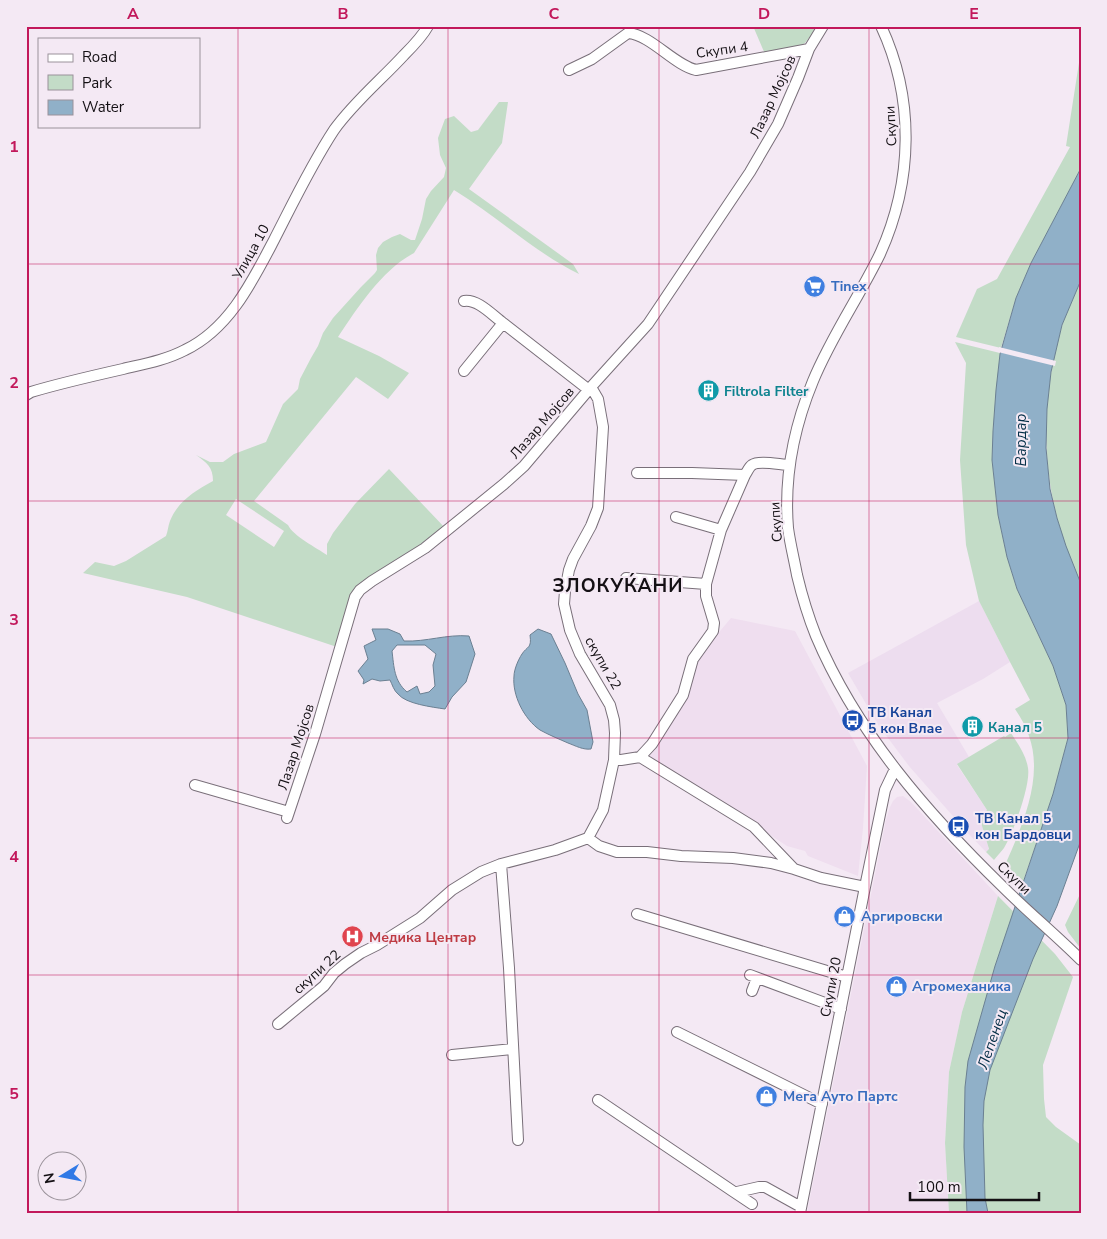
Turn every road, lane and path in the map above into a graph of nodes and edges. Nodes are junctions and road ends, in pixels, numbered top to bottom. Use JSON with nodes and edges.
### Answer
{"nodes":[{"id":1,"x":428,"y":26,"type":"edge"},
{"id":2,"x":823,"y":26,"type":"edge"},
{"id":3,"x":881,"y":26,"type":"edge"},
{"id":4,"x":809,"y":49,"type":"junction"},
{"id":5,"x":569,"y":70,"type":"dead end"},
{"id":6,"x":464,"y":301,"type":"dead end"},
{"id":7,"x":503,"y":323,"type":"junction"},
{"id":8,"x":464,"y":371,"type":"dead end"},
{"id":9,"x":590,"y":388,"type":"junction"},
{"id":10,"x":26,"y":395,"type":"edge"},
{"id":11,"x":790,"y":465,"type":"junction"},
{"id":12,"x":637,"y":473,"type":"dead end"},
{"id":13,"x":745,"y":475,"type":"junction"},
{"id":14,"x":676,"y":517,"type":"dead end"},
{"id":15,"x":721,"y":530,"type":"junction"},
{"id":16,"x":626,"y":578,"type":"dead end"},
{"id":17,"x":706,"y":584,"type":"junction"},
{"id":18,"x":640,"y":757,"type":"junction"},
{"id":19,"x":614,"y":760,"type":"junction"},
{"id":20,"x":895,"y":768,"type":"junction"},
{"id":21,"x":195,"y":785,"type":"dead end"},
{"id":22,"x":588,"y":838,"type":"junction"},
{"id":23,"x":501,"y":864,"type":"junction"},
{"id":24,"x":794,"y":869,"type":"junction"},
{"id":25,"x":865,"y":887,"type":"junction"},
{"id":26,"x":637,"y":914,"type":"dead end"},
{"id":27,"x":1081,"y":960,"type":"edge"},
{"id":28,"x":848,"y":978,"type":"junction"},
{"id":29,"x":752,"y":992,"type":"dead end"},
{"id":30,"x":841,"y":1009,"type":"junction"},
{"id":31,"x":278,"y":1024,"type":"dead end"},
{"id":32,"x":677,"y":1032,"type":"dead end"},
{"id":33,"x":513,"y":1049,"type":"junction"},
{"id":34,"x":452,"y":1056,"type":"dead end"},
{"id":35,"x":598,"y":1100,"type":"dead end"},
{"id":36,"x":822,"y":1104,"type":"junction"},
{"id":37,"x":518,"y":1140,"type":"dead end"},
{"id":38,"x":734,"y":1192,"type":"junction"},
{"id":39,"x":752,"y":1204,"type":"dead end"},
{"id":40,"x":801,"y":1210,"type":"edge"}],
"edges":[{"from":1,"to":10,"type":"street","name":"Улица 10"},
{"from":2,"to":4,"type":"street","name":"Лазар Мојсов"},
{"from":3,"to":11,"type":"street","name":"Скупи"},
{"from":4,"to":5,"type":"street","name":"Cкупи 4"},
{"from":4,"to":9,"type":"street","name":"Лазар Мојсов"},
{"from":6,"to":7,"type":"street"},
{"from":7,"to":8,"type":"street"},
{"from":7,"to":9,"type":"street"},
{"from":9,"to":19,"type":"street","name":"скупи 22"},
{"from":9,"to":21,"type":"street","name":"Лазар Мојсов"},
{"from":11,"to":13,"type":"street"},
{"from":11,"to":20,"type":"street","name":"Скупи"},
{"from":12,"to":13,"type":"street"},
{"from":13,"to":15,"type":"street"},
{"from":14,"to":15,"type":"street"},
{"from":15,"to":17,"type":"street"},
{"from":16,"to":17,"type":"street"},
{"from":17,"to":18,"type":"street"},
{"from":18,"to":19,"type":"street"},
{"from":18,"to":24,"type":"street"},
{"from":19,"to":22,"type":"street","name":"скупи 22"},
{"from":20,"to":25,"type":"street","name":"Скупи 20"},
{"from":20,"to":27,"type":"street","name":"Скупи"},
{"from":22,"to":23,"type":"street","name":"скупи 22"},
{"from":22,"to":24,"type":"street"},
{"from":23,"to":31,"type":"street","name":"скупи 22"},
{"from":23,"to":33,"type":"street"},
{"from":24,"to":25,"type":"street"},
{"from":25,"to":28,"type":"street","name":"Скупи 20"},
{"from":26,"to":28,"type":"street"},
{"from":28,"to":30,"type":"street","name":"Скупи 20"},
{"from":29,"to":30,"type":"street"},
{"from":30,"to":36,"type":"street","name":"Скупи 20"},
{"from":32,"to":36,"type":"street"},
{"from":33,"to":34,"type":"street"},
{"from":33,"to":37,"type":"street"},
{"from":35,"to":38,"type":"street"},
{"from":36,"to":40,"type":"street","name":"Скупи 20"},
{"from":38,"to":39,"type":"street"},
{"from":38,"to":40,"type":"street"}]}
